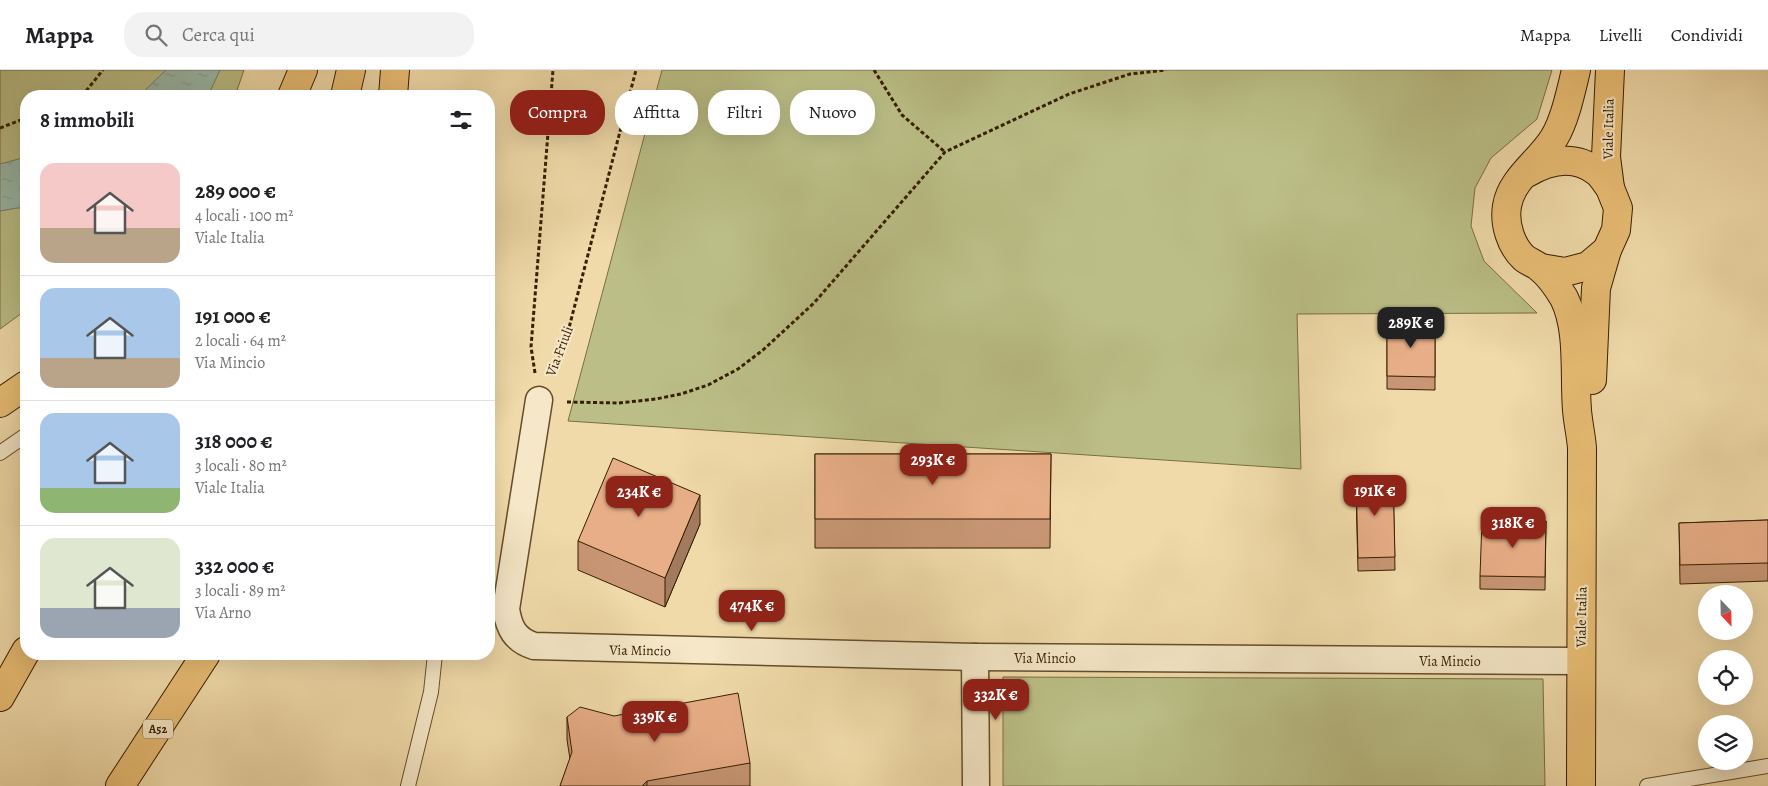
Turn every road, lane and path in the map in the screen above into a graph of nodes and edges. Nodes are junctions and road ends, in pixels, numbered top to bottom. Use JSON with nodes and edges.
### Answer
{"nodes":[{"id":1,"x":103,"y":70,"type":"edge"},
{"id":2,"x":303,"y":70,"type":"edge"},
{"id":3,"x":351,"y":70,"type":"edge"},
{"id":4,"x":395,"y":70,"type":"edge"},
{"id":5,"x":553,"y":70,"type":"edge"},
{"id":6,"x":636,"y":70,"type":"edge"},
{"id":7,"x":874,"y":70,"type":"edge"},
{"id":8,"x":1166,"y":70,"type":"edge"},
{"id":9,"x":1576,"y":70,"type":"edge"},
{"id":10,"x":1610,"y":70,"type":"edge"},
{"id":11,"x":1622,"y":70,"type":"edge"},
{"id":12,"x":87,"y":90,"type":"edge"},
{"id":13,"x":295,"y":90,"type":"edge"},
{"id":14,"x":346,"y":90,"type":"edge"},
{"id":15,"x":393,"y":90,"type":"edge"},
{"id":16,"x":20,"y":120,"type":"edge"},
{"id":17,"x":1608,"y":121,"type":"junction"},
{"id":18,"x":0,"y":128,"type":"edge"},
{"id":19,"x":944,"y":152,"type":"junction"},
{"id":20,"x":1526,"y":173,"type":"junction"},
{"id":21,"x":1610,"y":188,"type":"junction"},
{"id":22,"x":1607,"y":250,"type":"junction"},
{"id":23,"x":1541,"y":268,"type":"junction"},
{"id":24,"x":531,"y":347,"type":"dead end"},
{"id":25,"x":20,"y":389,"type":"edge"},
{"id":26,"x":539,"y":400,"type":"junction"},
{"id":27,"x":0,"y":403,"type":"edge"},
{"id":28,"x":20,"y":439,"type":"edge"},
{"id":29,"x":1582,"y":448,"type":"junction"},
{"id":30,"x":0,"y":453,"type":"edge"},
{"id":31,"x":975,"y":657,"type":"junction"},
{"id":32,"x":21,"y":660,"type":"edge"},
{"id":33,"x":202,"y":660,"type":"edge"},
{"id":34,"x":434,"y":660,"type":"edge"},
{"id":35,"x":1580,"y":662,"type":"junction"},
{"id":36,"x":0,"y":697,"type":"edge"},
{"id":37,"x":1768,"y":766,"type":"edge"},
{"id":38,"x":120,"y":786,"type":"edge"},
{"id":39,"x":408,"y":786,"type":"edge"},
{"id":40,"x":976,"y":786,"type":"edge"},
{"id":41,"x":1581,"y":786,"type":"edge"},
{"id":42,"x":1648,"y":786,"type":"edge"}],
"edges":[{"from":1,"to":12,"type":"path"},
{"from":2,"to":13,"type":"main road"},
{"from":3,"to":14,"type":"main road"},
{"from":4,"to":15,"type":"main road"},
{"from":5,"to":24,"type":"path"},
{"from":6,"to":26,"type":"path","name":"Via Friuli"},
{"from":7,"to":19,"type":"path"},
{"from":8,"to":19,"type":"path"},
{"from":9,"to":20,"type":"main road","name":"Viale Italia"},
{"from":10,"to":17,"type":"main road","name":"Viale Italia"},
{"from":11,"to":17,"type":"lane"},
{"from":16,"to":18,"type":"path"},
{"from":17,"to":21,"type":"main road","name":"Viale Italia"},
{"from":19,"to":26,"type":"path"},
{"from":20,"to":21,"type":"main road","name":"Viale Italia"},
{"from":20,"to":23,"type":"main road","name":"Viale Italia"},
{"from":21,"to":22,"type":"main road","name":"Viale Italia"},
{"from":22,"to":23,"type":"main road","name":"Viale Italia"},
{"from":22,"to":29,"type":"main road","name":"Viale Italia"},
{"from":23,"to":29,"type":"main road","name":"Viale Italia"},
{"from":25,"to":27,"type":"main road"},
{"from":26,"to":31,"type":"street","name":"Via Mincio"},
{"from":28,"to":30,"type":"lane"},
{"from":29,"to":35,"type":"main road","name":"Viale Italia"},
{"from":31,"to":35,"type":"street","name":"Via Mincio"},
{"from":31,"to":40,"type":"street"},
{"from":32,"to":36,"type":"main road"},
{"from":33,"to":38,"type":"main road","number":"A52"},
{"from":34,"to":39,"type":"lane"},
{"from":35,"to":41,"type":"main road","name":"Viale Italia"},
{"from":37,"to":42,"type":"lane"}]}
